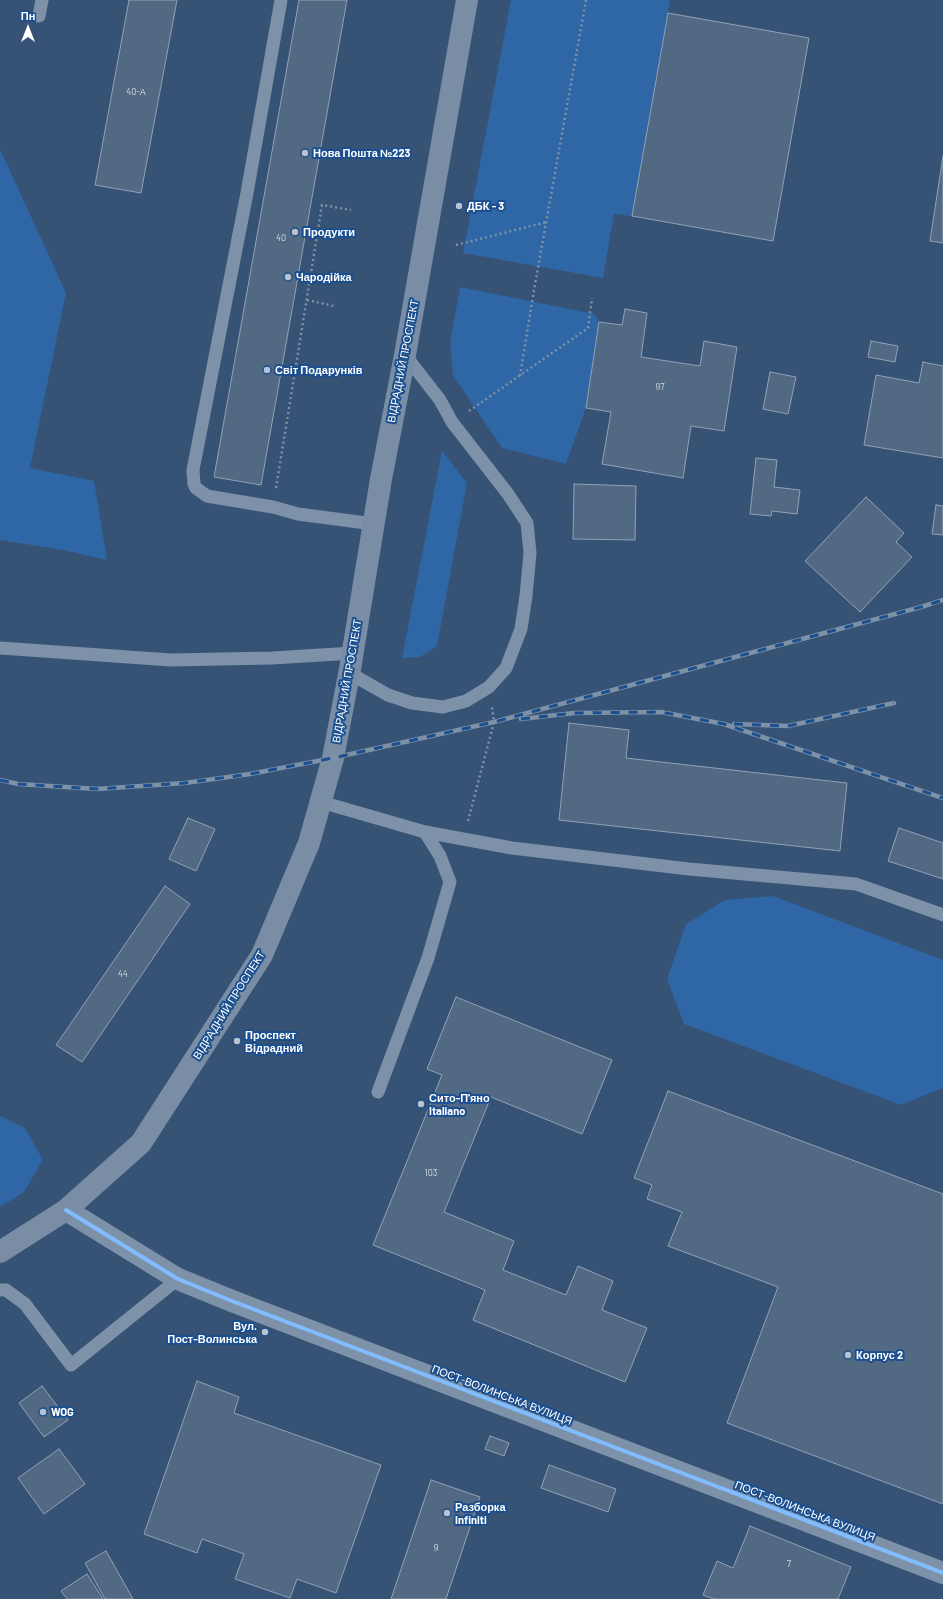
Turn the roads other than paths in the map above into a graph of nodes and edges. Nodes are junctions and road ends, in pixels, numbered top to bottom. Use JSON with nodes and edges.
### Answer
{"nodes":[{"id":1,"x":42,"y":0,"type":"edge"},
{"id":2,"x":281,"y":0,"type":"edge"},
{"id":3,"x":467,"y":0,"type":"edge"},
{"id":4,"x":39,"y":16,"type":"dead end"},
{"id":5,"x":405,"y":355,"type":"junction"},
{"id":6,"x":374,"y":524,"type":"junction"},
{"id":7,"x":0,"y":648,"type":"edge"},
{"id":8,"x":351,"y":661,"type":"junction"},
{"id":9,"x":321,"y":802,"type":"junction"},
{"id":10,"x":425,"y":832,"type":"junction"},
{"id":11,"x":943,"y":915,"type":"edge"},
{"id":12,"x":378,"y":1092,"type":"dead end"},
{"id":13,"x":66,"y":1210,"type":"junction"},
{"id":14,"x":0,"y":1252,"type":"edge"},
{"id":15,"x":178,"y":1279,"type":"junction"},
{"id":16,"x":0,"y":1290,"type":"edge"},
{"id":17,"x":943,"y":1574,"type":"edge"}],
"edges":[{"from":1,"to":4,"type":"lane"},
{"from":2,"to":6,"type":"lane"},
{"from":3,"to":5,"type":"main road","name":"ВІДРАДНИЙ ПРОСПЕКТ"},
{"from":5,"to":6,"type":"main road","name":"ВІДРАДНИЙ ПРОСПЕКТ"},
{"from":5,"to":8,"type":"lane"},
{"from":6,"to":8,"type":"main road","name":"ВІДРАДНИЙ ПРОСПЕКТ"},
{"from":7,"to":8,"type":"lane"},
{"from":8,"to":9,"type":"main road","name":"ВІДРАДНИЙ ПРОСПЕКТ"},
{"from":9,"to":10,"type":"lane"},
{"from":9,"to":13,"type":"main road","name":"ВІДРАДНИЙ ПРОСПЕКТ"},
{"from":10,"to":11,"type":"lane"},
{"from":10,"to":12,"type":"lane"},
{"from":13,"to":14,"type":"main road","name":"ВІДРАДНИЙ ПРОСПЕКТ"},
{"from":13,"to":15,"type":"street","name":"ПОСТ-ВОЛИНСЬКА ВУЛИЦЯ"},
{"from":15,"to":16,"type":"lane"},
{"from":15,"to":17,"type":"street","name":"ПОСТ-ВОЛИНСЬКА ВУЛИЦЯ"}]}
